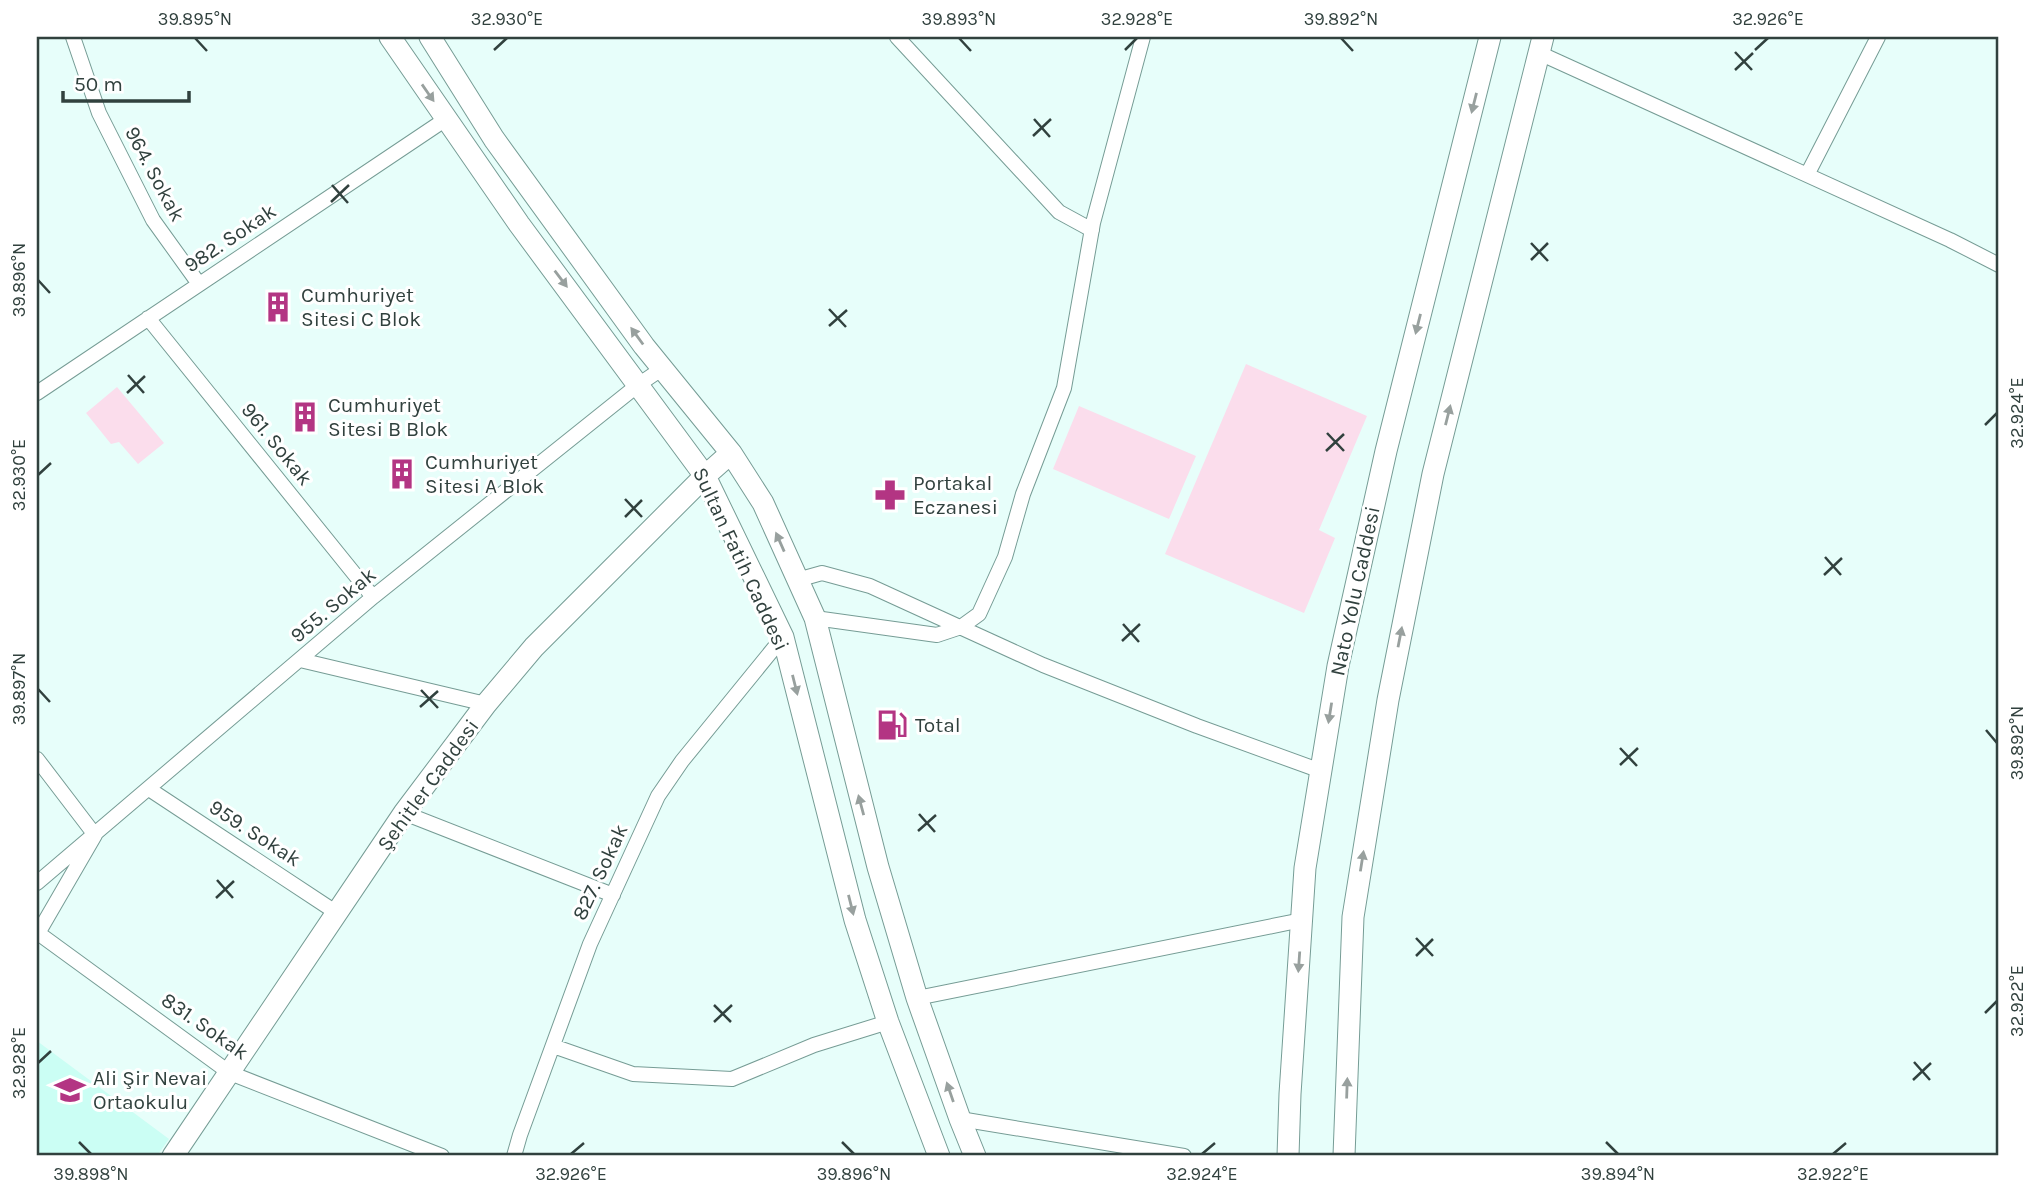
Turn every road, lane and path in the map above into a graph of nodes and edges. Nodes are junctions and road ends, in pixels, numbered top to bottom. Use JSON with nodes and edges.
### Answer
{"nodes":[{"id":1,"x":73,"y":37,"type":"edge"},
{"id":2,"x":390,"y":37,"type":"edge"},
{"id":3,"x":430,"y":37,"type":"edge"},
{"id":4,"x":897,"y":37,"type":"edge"},
{"id":5,"x":1143,"y":37,"type":"edge"},
{"id":6,"x":1490,"y":37,"type":"edge"},
{"id":7,"x":1878,"y":37,"type":"edge"},
{"id":8,"x":1541,"y":45,"type":"edge"},
{"id":9,"x":446,"y":119,"type":"junction"},
{"id":10,"x":1807,"y":175,"type":"junction"},
{"id":11,"x":1092,"y":230,"type":"junction"},
{"id":12,"x":1999,"y":265,"type":"edge"},
{"id":13,"x":199,"y":284,"type":"junction"},
{"id":14,"x":148,"y":318,"type":"junction"},
{"id":15,"x":663,"y":368,"type":"junction"},
{"id":16,"x":638,"y":385,"type":"junction"},
{"id":17,"x":37,"y":393,"type":"edge"},
{"id":18,"x":731,"y":453,"type":"junction"},
{"id":19,"x":705,"y":476,"type":"junction"},
{"id":20,"x":797,"y":580,"type":"junction"},
{"id":21,"x":373,"y":597,"type":"junction"},
{"id":22,"x":815,"y":618,"type":"junction"},
{"id":23,"x":961,"y":627,"type":"junction"},
{"id":24,"x":783,"y":637,"type":"junction"},
{"id":25,"x":300,"y":660,"type":"junction"},
{"id":26,"x":486,"y":705,"type":"junction"},
{"id":27,"x":37,"y":759,"type":"edge"},
{"id":28,"x":1321,"y":771,"type":"junction"},
{"id":29,"x":149,"y":789,"type":"junction"},
{"id":30,"x":404,"y":814,"type":"junction"},
{"id":31,"x":95,"y":835,"type":"junction"},
{"id":32,"x":37,"y":883,"type":"edge"},
{"id":33,"x":612,"y":895,"type":"junction"},
{"id":34,"x":337,"y":913,"type":"junction"},
{"id":35,"x":1302,"y":920,"type":"junction"},
{"id":36,"x":38,"y":934,"type":"edge"},
{"id":37,"x":917,"y":998,"type":"junction"},
{"id":38,"x":888,"y":1022,"type":"junction"},
{"id":39,"x":553,"y":1046,"type":"junction"},
{"id":40,"x":230,"y":1073,"type":"junction"},
{"id":41,"x":960,"y":1119,"type":"junction"},
{"id":42,"x":173,"y":1156,"type":"edge"},
{"id":43,"x":442,"y":1156,"type":"edge"},
{"id":44,"x":514,"y":1156,"type":"edge"},
{"id":45,"x":939,"y":1156,"type":"edge"},
{"id":46,"x":975,"y":1156,"type":"edge"},
{"id":47,"x":1184,"y":1156,"type":"edge"},
{"id":48,"x":1288,"y":1156,"type":"edge"},
{"id":49,"x":1344,"y":1156,"type":"edge"}],
"edges":[{"from":1,"to":13,"type":"street","name":"964. Sokak"},
{"from":2,"to":9,"type":"main road","name":"Sultan Fatih Caddesi","one_way":true},
{"from":15,"to":3,"type":"main road","name":"Sultan Fatih Caddesi","one_way":true},
{"from":4,"to":11,"type":"street"},
{"from":5,"to":11,"type":"street"},
{"from":6,"to":28,"type":"main road","name":"Nato Yolu Caddesi","one_way":true},
{"from":7,"to":10,"type":"street"},
{"from":8,"to":10,"type":"street"},
{"from":49,"to":8,"type":"main road","one_way":true},
{"from":9,"to":13,"type":"street","name":"982. Sokak"},
{"from":9,"to":16,"type":"main road","name":"Sultan Fatih Caddesi","one_way":true},
{"from":10,"to":12,"type":"street"},
{"from":11,"to":23,"type":"street"},
{"from":13,"to":14,"type":"street","name":"982. Sokak"},
{"from":14,"to":17,"type":"street","name":"982. Sokak"},
{"from":14,"to":21,"type":"street","name":"961. Sokak"},
{"from":15,"to":16,"type":"street","name":"955. Sokak"},
{"from":15,"to":18,"type":"main road","name":"Sultan Fatih Caddesi"},
{"from":16,"to":19,"type":"main road","name":"Sultan Fatih Caddesi"},
{"from":16,"to":21,"type":"street","name":"955. Sokak"},
{"from":18,"to":19,"type":"main road","name":"Şehitler Caddesi"},
{"from":20,"to":18,"type":"main road","name":"Sultan Fatih Caddesi","one_way":true},
{"from":19,"to":24,"type":"main road","name":"Sultan Fatih Caddesi"},
{"from":19,"to":26,"type":"main road","name":"Şehitler Caddesi"},
{"from":20,"to":22,"type":"main road","name":"Sultan Fatih Caddesi"},
{"from":20,"to":23,"type":"street"},
{"from":21,"to":25,"type":"street","name":"955. Sokak"},
{"from":22,"to":23,"type":"street"},
{"from":37,"to":22,"type":"main road","name":"Sultan Fatih Caddesi","one_way":true},
{"from":23,"to":28,"type":"street"},
{"from":24,"to":33,"type":"street","name":"827. Sokak"},
{"from":24,"to":38,"type":"main road","name":"Sultan Fatih Caddesi","one_way":true},
{"from":25,"to":26,"type":"street"},
{"from":25,"to":29,"type":"street","name":"955. Sokak"},
{"from":26,"to":30,"type":"main road","name":"Şehitler Caddesi"},
{"from":27,"to":31,"type":"street"},
{"from":28,"to":35,"type":"main road","name":"Nato Yolu Caddesi"},
{"from":29,"to":31,"type":"street","name":"955. Sokak"},
{"from":29,"to":34,"type":"street","name":"959. Sokak"},
{"from":30,"to":33,"type":"street"},
{"from":30,"to":34,"type":"main road","name":"Şehitler Caddesi"},
{"from":31,"to":32,"type":"street","name":"955. Sokak"},
{"from":31,"to":36,"type":"street"},
{"from":33,"to":39,"type":"street","name":"827. Sokak"},
{"from":34,"to":40,"type":"main road","name":"Şehitler Caddesi"},
{"from":35,"to":37,"type":"street"},
{"from":35,"to":48,"type":"main road","name":"Nato Yolu Caddesi","one_way":true},
{"from":36,"to":40,"type":"street","name":"831. Sokak"},
{"from":41,"to":37,"type":"main road","name":"Sultan Fatih Caddesi","one_way":true},
{"from":38,"to":39,"type":"street"},
{"from":38,"to":45,"type":"main road","name":"Sultan Fatih Caddesi"},
{"from":39,"to":44,"type":"street","name":"827. Sokak"},
{"from":40,"to":42,"type":"main road","name":"Şehitler Caddesi"},
{"from":40,"to":43,"type":"street","name":"831. Sokak"},
{"from":41,"to":46,"type":"main road","name":"Sultan Fatih Caddesi"},
{"from":41,"to":47,"type":"street"}]}
